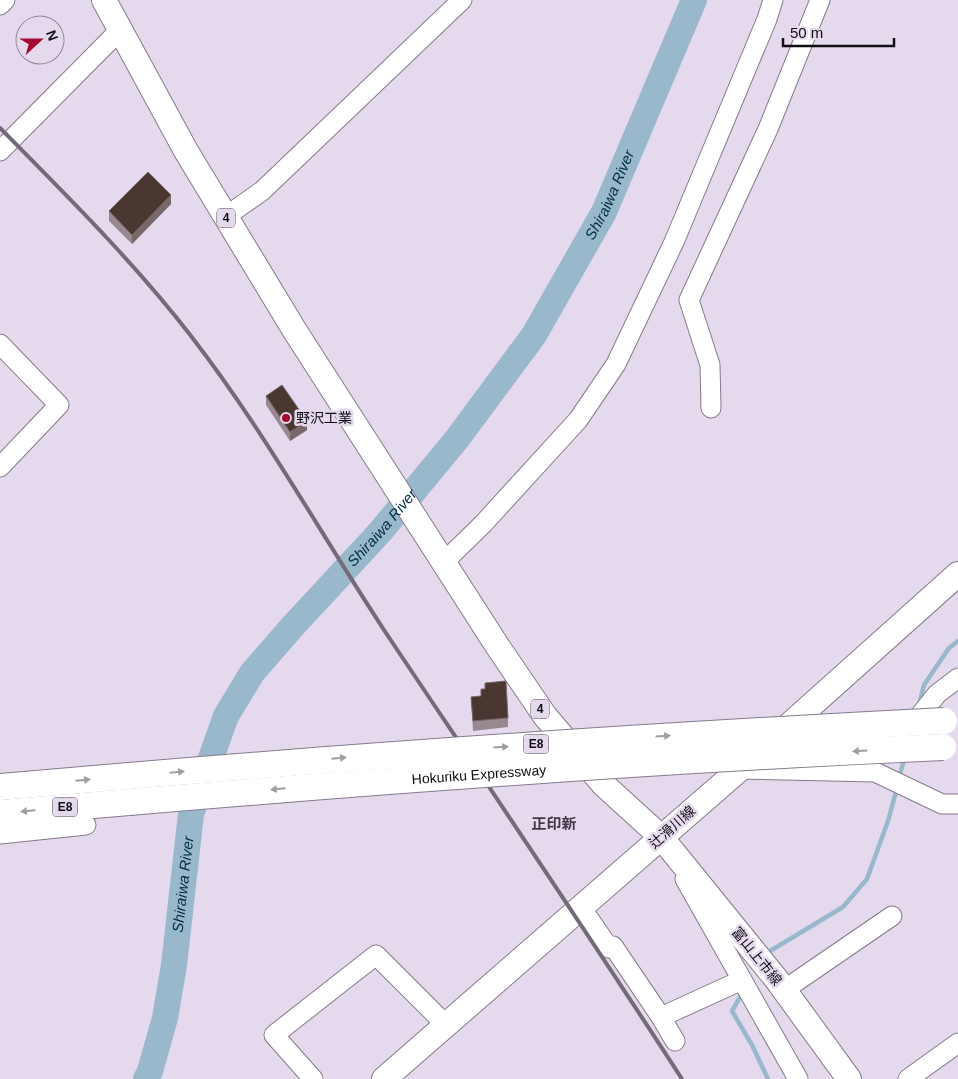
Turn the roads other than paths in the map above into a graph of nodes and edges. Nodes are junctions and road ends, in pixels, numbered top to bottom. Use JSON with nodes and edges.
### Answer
{"nodes":[{"id":1,"x":5,"y":0,"type":"edge"},
{"id":2,"x":104,"y":0,"type":"edge"},
{"id":3,"x":462,"y":0,"type":"edge"},
{"id":4,"x":773,"y":0,"type":"edge"},
{"id":5,"x":820,"y":0,"type":"edge"},
{"id":6,"x":0,"y":5,"type":"edge"},
{"id":7,"x":120,"y":30,"type":"junction"},
{"id":8,"x":0,"y":151,"type":"edge"},
{"id":9,"x":225,"y":217,"type":"junction"},
{"id":10,"x":0,"y":344,"type":"edge"},
{"id":11,"x":711,"y":408,"type":"dead end"},
{"id":12,"x":0,"y":467,"type":"edge"},
{"id":13,"x":444,"y":562,"type":"junction"},
{"id":14,"x":958,"y":574,"type":"edge"},
{"id":15,"x":958,"y":678,"type":"edge"},
{"id":16,"x":951,"y":721,"type":"edge"},
{"id":17,"x":951,"y":747,"type":"edge"},
{"id":18,"x":740,"y":769,"type":"junction"},
{"id":19,"x":875,"y":772,"type":"junction"},
{"id":20,"x":0,"y":787,"type":"edge"},
{"id":21,"x":958,"y":804,"type":"edge"},
{"id":22,"x":0,"y":813,"type":"edge"},
{"id":23,"x":86,"y":826,"type":"dead end"},
{"id":24,"x":0,"y":834,"type":"edge"},
{"id":25,"x":661,"y":837,"type":"junction"},
{"id":26,"x":587,"y":916,"type":"dead end"},
{"id":27,"x":892,"y":916,"type":"dead end"},
{"id":28,"x":742,"y":980,"type":"junction"},
{"id":29,"x":784,"y":990,"type":"junction"},
{"id":30,"x":661,"y":1018,"type":"junction"},
{"id":31,"x":446,"y":1025,"type":"junction"},
{"id":32,"x":675,"y":1041,"type":"dead end"},
{"id":33,"x":958,"y":1043,"type":"edge"},
{"id":34,"x":314,"y":1079,"type":"edge"},
{"id":35,"x":384,"y":1079,"type":"edge"},
{"id":36,"x":798,"y":1079,"type":"edge"},
{"id":37,"x":850,"y":1079,"type":"edge"},
{"id":38,"x":908,"y":1079,"type":"edge"}],
"edges":[{"from":1,"to":6,"type":"street"},
{"from":2,"to":7,"type":"main road","number":"4"},
{"from":3,"to":9,"type":"street"},
{"from":4,"to":13,"type":"street"},
{"from":5,"to":11,"type":"street"},
{"from":7,"to":8,"type":"street"},
{"from":7,"to":9,"type":"main road","number":"4"},
{"from":9,"to":13,"type":"main road","number":"4"},
{"from":10,"to":12,"type":"street"},
{"from":13,"to":25,"type":"main road","number":"4"},
{"from":14,"to":18,"type":"main road","name":"辻滑川線"},
{"from":15,"to":19,"type":"street"},
{"from":20,"to":16,"type":"highway","name":"Hokuriku Expressway","number":"E8","one_way":true,"bridge":true},
{"from":17,"to":22,"type":"highway","name":"Hokuriku Expressway","number":"E8","one_way":true,"bridge":true},
{"from":18,"to":19,"type":"street"},
{"from":18,"to":25,"type":"main road","name":"辻滑川線"},
{"from":19,"to":21,"type":"street"},
{"from":23,"to":24,"type":"street"},
{"from":25,"to":28,"type":"street"},
{"from":25,"to":29,"type":"main road","name":"富山上市線","number":"4"},
{"from":25,"to":31,"type":"main road","name":"辻滑川線"},
{"from":26,"to":30,"type":"street"},
{"from":27,"to":29,"type":"street"},
{"from":28,"to":30,"type":"street"},
{"from":28,"to":36,"type":"street"},
{"from":29,"to":37,"type":"main road","name":"富山上市線","number":"4"},
{"from":30,"to":32,"type":"street"},
{"from":31,"to":34,"type":"street"},
{"from":31,"to":35,"type":"main road","name":"辻滑川線"},
{"from":33,"to":38,"type":"street"}]}
